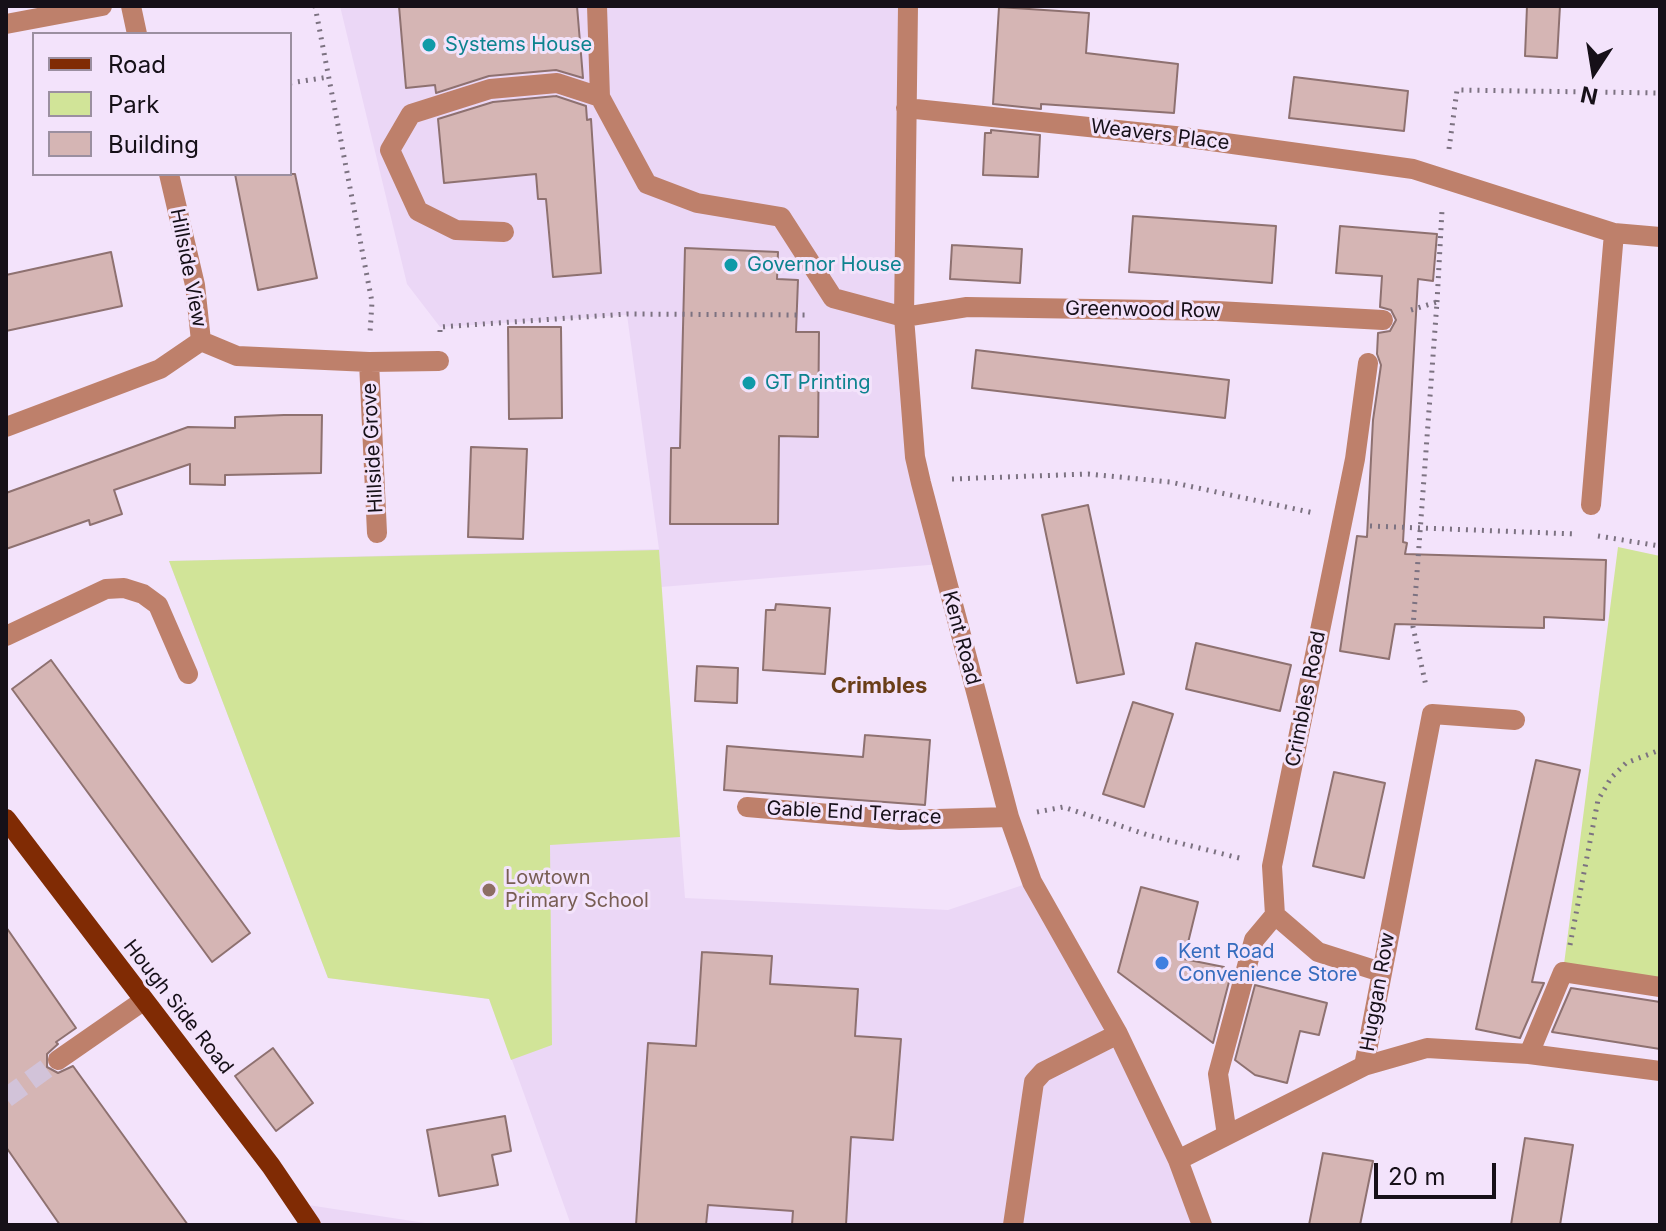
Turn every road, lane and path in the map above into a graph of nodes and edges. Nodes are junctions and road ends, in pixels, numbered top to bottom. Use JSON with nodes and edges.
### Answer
{"nodes":[{"id":1,"x":102,"y":6,"type":"edge"},
{"id":2,"x":131,"y":6,"type":"edge"},
{"id":3,"x":315,"y":6,"type":"edge"},
{"id":4,"x":597,"y":6,"type":"edge"},
{"id":5,"x":908,"y":6,"type":"edge"},
{"id":6,"x":6,"y":24,"type":"edge"},
{"id":7,"x":137,"y":32,"type":"edge"},
{"id":8,"x":329,"y":77,"type":"junction"},
{"id":9,"x":292,"y":83,"type":"edge"},
{"id":10,"x":1660,"y":93,"type":"edge"},
{"id":11,"x":600,"y":97,"type":"junction"},
{"id":12,"x":906,"y":108,"type":"junction"},
{"id":13,"x":1451,"y":126,"type":"dead end"},
{"id":14,"x":169,"y":176,"type":"edge"},
{"id":15,"x":504,"y":232,"type":"dead end"},
{"id":16,"x":1614,"y":233,"type":"junction"},
{"id":17,"x":1660,"y":237,"type":"edge"},
{"id":18,"x":818,"y":315,"type":"dead end"},
{"id":19,"x":904,"y":317,"type":"junction"},
{"id":20,"x":1383,"y":320,"type":"joint"},
{"id":21,"x":201,"y":341,"type":"junction"},
{"id":22,"x":439,"y":361,"type":"joint"},
{"id":23,"x":369,"y":362,"type":"junction"},
{"id":24,"x":1368,"y":363,"type":"dead end"},
{"id":25,"x":6,"y":427,"type":"edge"},
{"id":26,"x":921,"y":483,"type":"junction"},
{"id":27,"x":1591,"y":505,"type":"dead end"},
{"id":28,"x":1342,"y":519,"type":"junction"},
{"id":29,"x":1420,"y":530,"type":"junction"},
{"id":30,"x":377,"y":533,"type":"dead end"},
{"id":31,"x":1660,"y":546,"type":"edge"},
{"id":32,"x":6,"y":636,"type":"edge"},
{"id":33,"x":188,"y":674,"type":"dead end"},
{"id":34,"x":1432,"y":714,"type":"junction"},
{"id":35,"x":1515,"y":720,"type":"dead end"},
{"id":36,"x":1660,"y":750,"type":"edge"},
{"id":37,"x":747,"y":807,"type":"dead end"},
{"id":38,"x":1009,"y":817,"type":"junction"},
{"id":39,"x":6,"y":819,"type":"edge"},
{"id":40,"x":1272,"y":866,"type":"junction"},
{"id":41,"x":1275,"y":915,"type":"junction"},
{"id":42,"x":1381,"y":972,"type":"junction"},
{"id":43,"x":1563,"y":972,"type":"junction"},
{"id":44,"x":1660,"y":987,"type":"edge"},
{"id":45,"x":143,"y":1001,"type":"junction"},
{"id":46,"x":1118,"y":1034,"type":"junction"},
{"id":47,"x":1529,"y":1054,"type":"junction"},
{"id":48,"x":58,"y":1060,"type":"tunnel mouth"},
{"id":49,"x":1364,"y":1066,"type":"junction"},
{"id":50,"x":1660,"y":1071,"type":"edge"},
{"id":51,"x":1227,"y":1135,"type":"junction"},
{"id":52,"x":1178,"y":1160,"type":"junction"},
{"id":53,"x":311,"y":1225,"type":"edge"},
{"id":54,"x":1013,"y":1225,"type":"edge"},
{"id":55,"x":1202,"y":1225,"type":"edge"}],
"edges":[{"from":1,"to":6,"type":"street"},
{"from":2,"to":7,"type":"street"},
{"from":3,"to":8,"type":"path"},
{"from":4,"to":11,"type":"street"},
{"from":5,"to":12,"type":"street","name":"Kent Road"},
{"from":8,"to":9,"type":"path"},
{"from":8,"to":23,"type":"path"},
{"from":10,"to":13,"type":"path"},
{"from":11,"to":15,"type":"street"},
{"from":11,"to":19,"type":"street"},
{"from":12,"to":16,"type":"street","name":"Weavers Place"},
{"from":12,"to":19,"type":"street","name":"Kent Road"},
{"from":14,"to":21,"type":"street","name":"Hillside View"},
{"from":16,"to":17,"type":"street","name":"Weavers Place"},
{"from":16,"to":27,"type":"street"},
{"from":18,"to":22,"type":"path"},
{"from":19,"to":20,"type":"street","name":"Greenwood Row"},
{"from":19,"to":26,"type":"street","name":"Kent Road"},
{"from":20,"to":29,"type":"path"},
{"from":21,"to":23,"type":"street","name":"Hillside Grove"},
{"from":21,"to":25,"type":"street","name":"Hillside View"},
{"from":22,"to":23,"type":"street","name":"Hillside Grove"},
{"from":23,"to":30,"type":"street","name":"Hillside Grove"},
{"from":24,"to":28,"type":"street","name":"Crimbles Road"},
{"from":26,"to":28,"type":"path"},
{"from":26,"to":38,"type":"street","name":"Kent Road"},
{"from":28,"to":29,"type":"path"},
{"from":28,"to":40,"type":"street","name":"Crimbles Road"},
{"from":29,"to":31,"type":"path"},
{"from":29,"to":34,"type":"path"},
{"from":32,"to":33,"type":"street"},
{"from":34,"to":35,"type":"street"},
{"from":34,"to":42,"type":"street","name":"Huggan Row"},
{"from":36,"to":43,"type":"path"},
{"from":37,"to":38,"type":"street","name":"Gable End Terrace"},
{"from":38,"to":40,"type":"path"},
{"from":38,"to":46,"type":"street","name":"Kent Road"},
{"from":39,"to":45,"type":"main road","name":"Hough Side Road"},
{"from":40,"to":41,"type":"street","name":"Crimbles Road"},
{"from":41,"to":42,"type":"street"},
{"from":41,"to":51,"type":"street"},
{"from":42,"to":49,"type":"street","name":"Huggan Row"},
{"from":43,"to":44,"type":"street"},
{"from":43,"to":47,"type":"street"},
{"from":45,"to":48,"type":"street"},
{"from":45,"to":53,"type":"main road","name":"Hough Side Road"},
{"from":46,"to":52,"type":"street","name":"Kent Road"},
{"from":46,"to":54,"type":"street"},
{"from":47,"to":49,"type":"street"},
{"from":47,"to":50,"type":"street"},
{"from":49,"to":51,"type":"street","name":"Huggan Row"},
{"from":51,"to":52,"type":"street","name":"Huggan Row"},
{"from":52,"to":55,"type":"street","name":"Kent Road"}]}
